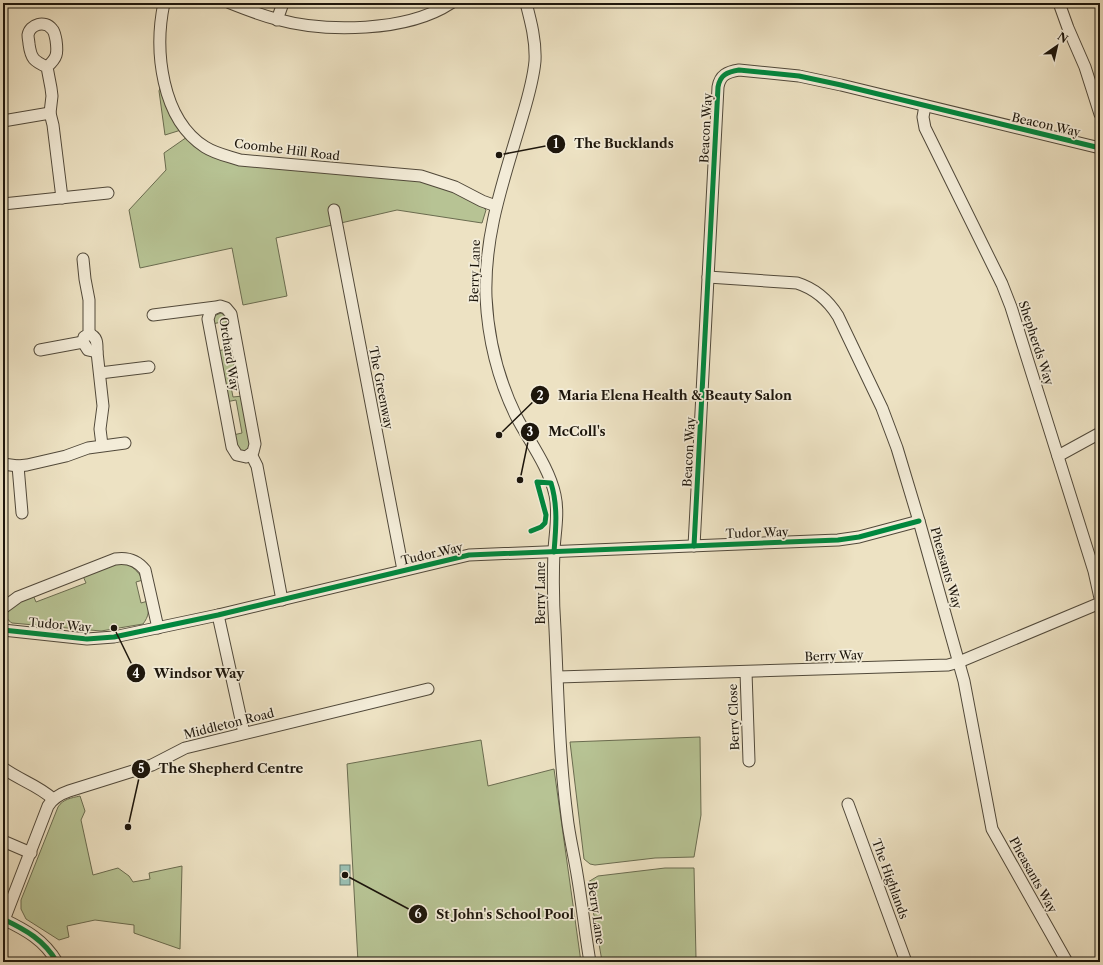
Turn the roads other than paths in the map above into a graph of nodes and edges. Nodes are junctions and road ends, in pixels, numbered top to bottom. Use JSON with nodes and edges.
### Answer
{"nodes":[{"id":1,"x":164,"y":3,"type":"edge"},
{"id":2,"x":230,"y":3,"type":"edge"},
{"id":3,"x":283,"y":3,"type":"edge"},
{"id":4,"x":451,"y":3,"type":"edge"},
{"id":5,"x":526,"y":3,"type":"edge"},
{"id":6,"x":1059,"y":3,"type":"edge"},
{"id":7,"x":277,"y":20,"type":"junction"},
{"id":8,"x":47,"y":67,"type":"dead end"},
{"id":9,"x":925,"y":106,"type":"junction"},
{"id":10,"x":50,"y":112,"type":"junction"},
{"id":11,"x":1100,"y":114,"type":"edge"},
{"id":12,"x":3,"y":121,"type":"edge"},
{"id":13,"x":1100,"y":148,"type":"edge"},
{"id":14,"x":108,"y":192,"type":"dead end"},
{"id":15,"x":62,"y":198,"type":"junction"},
{"id":16,"x":3,"y":204,"type":"edge"},
{"id":17,"x":496,"y":206,"type":"junction"},
{"id":18,"x":334,"y":210,"type":"dead end"},
{"id":19,"x":83,"y":259,"type":"dead end"},
{"id":20,"x":708,"y":277,"type":"junction"},
{"id":21,"x":216,"y":307,"type":"junction"},
{"id":22,"x":153,"y":315,"type":"dead end"},
{"id":23,"x":86,"y":338,"type":"junction"},
{"id":24,"x":40,"y":350,"type":"dead end"},
{"id":25,"x":149,"y":367,"type":"dead end"},
{"id":26,"x":100,"y":373,"type":"junction"},
{"id":27,"x":1100,"y":433,"type":"edge"},
{"id":28,"x":125,"y":443,"type":"dead end"},
{"id":29,"x":102,"y":445,"type":"junction"},
{"id":30,"x":251,"y":454,"type":"junction"},
{"id":31,"x":1058,"y":456,"type":"junction"},
{"id":32,"x":3,"y":464,"type":"edge"},
{"id":33,"x":18,"y":466,"type":"junction"},
{"id":34,"x":22,"y":513,"type":"dead end"},
{"id":35,"x":919,"y":521,"type":"junction"},
{"id":36,"x":694,"y":546,"type":"junction"},
{"id":37,"x":554,"y":552,"type":"junction"},
{"id":38,"x":403,"y":570,"type":"junction"},
{"id":39,"x":1100,"y":598,"type":"edge"},
{"id":40,"x":282,"y":600,"type":"junction"},
{"id":41,"x":1100,"y":603,"type":"edge"},
{"id":42,"x":3,"y":608,"type":"edge"},
{"id":43,"x":218,"y":615,"type":"junction"},
{"id":44,"x":158,"y":628,"type":"junction"},
{"id":45,"x":3,"y":630,"type":"edge"},
{"id":46,"x":959,"y":662,"type":"junction"},
{"id":47,"x":746,"y":672,"type":"junction"},
{"id":48,"x":558,"y":677,"type":"junction"},
{"id":49,"x":428,"y":689,"type":"dead end"},
{"id":50,"x":244,"y":733,"type":"junction"},
{"id":51,"x":749,"y":761,"type":"dead end"},
{"id":52,"x":3,"y":768,"type":"edge"},
{"id":53,"x":53,"y":799,"type":"junction"},
{"id":54,"x":848,"y":804,"type":"dead end"},
{"id":55,"x":3,"y":842,"type":"edge"},
{"id":56,"x":31,"y":853,"type":"junction"},
{"id":57,"x":4,"y":920,"type":"edge"},
{"id":58,"x":57,"y":962,"type":"edge"},
{"id":59,"x":590,"y":962,"type":"edge"},
{"id":60,"x":906,"y":962,"type":"edge"},
{"id":61,"x":1067,"y":962,"type":"edge"}],
"edges":[{"from":1,"to":17,"type":"street","name":"Coombe Hill Road"},
{"from":2,"to":7,"type":"street"},
{"from":3,"to":7,"type":"street"},
{"from":4,"to":7,"type":"street"},
{"from":5,"to":17,"type":"street","name":"Berry Lane"},
{"from":6,"to":11,"type":"street"},
{"from":8,"to":10,"type":"street"},
{"from":9,"to":13,"type":"street","name":"Beacon Way"},
{"from":9,"to":20,"type":"street","name":"Beacon Way"},
{"from":9,"to":31,"type":"street","name":"Shepherds Way"},
{"from":10,"to":12,"type":"street"},
{"from":10,"to":15,"type":"street"},
{"from":14,"to":15,"type":"street"},
{"from":15,"to":16,"type":"street"},
{"from":17,"to":37,"type":"street","name":"Berry Lane"},
{"from":18,"to":38,"type":"street","name":"The Greenway"},
{"from":19,"to":23,"type":"street"},
{"from":20,"to":35,"type":"street","name":"Pheasants Way"},
{"from":20,"to":36,"type":"street","name":"Beacon Way"},
{"from":21,"to":22,"type":"street"},
{"from":21,"to":30,"type":"street","name":"Orchard Way"},
{"from":21,"to":30,"type":"street","name":"Orchard Way"},
{"from":23,"to":24,"type":"street"},
{"from":23,"to":26,"type":"street"},
{"from":25,"to":26,"type":"street"},
{"from":26,"to":29,"type":"street"},
{"from":27,"to":31,"type":"street"},
{"from":28,"to":29,"type":"street"},
{"from":29,"to":33,"type":"street"},
{"from":30,"to":40,"type":"street","name":"Orchard Way"},
{"from":31,"to":39,"type":"street","name":"Shepherds Way"},
{"from":32,"to":33,"type":"street"},
{"from":33,"to":34,"type":"street"},
{"from":35,"to":36,"type":"street","name":"Tudor Way"},
{"from":35,"to":46,"type":"street","name":"Pheasants Way"},
{"from":36,"to":37,"type":"street","name":"Tudor Way"},
{"from":37,"to":38,"type":"street","name":"Tudor Way"},
{"from":37,"to":48,"type":"street","name":"Berry Lane"},
{"from":38,"to":40,"type":"street","name":"Tudor Way"},
{"from":40,"to":43,"type":"street","name":"Tudor Way"},
{"from":41,"to":46,"type":"street","name":"Berry Way"},
{"from":42,"to":44,"type":"street"},
{"from":43,"to":44,"type":"street","name":"Tudor Way"},
{"from":43,"to":50,"type":"street"},
{"from":44,"to":45,"type":"street","name":"Tudor Way"},
{"from":46,"to":47,"type":"street","name":"Berry Way"},
{"from":46,"to":61,"type":"street","name":"Pheasants Way"},
{"from":47,"to":48,"type":"street","name":"Berry Way"},
{"from":47,"to":51,"type":"street","name":"Berry Close"},
{"from":48,"to":59,"type":"street","name":"Berry Lane"},
{"from":49,"to":50,"type":"street","name":"Middleton Road"},
{"from":50,"to":53,"type":"street","name":"Middleton Road"},
{"from":52,"to":53,"type":"street"},
{"from":53,"to":56,"type":"street"},
{"from":54,"to":60,"type":"street","name":"The Highlands"},
{"from":55,"to":56,"type":"street"},
{"from":56,"to":57,"type":"street"},
{"from":57,"to":58,"type":"street"}]}
